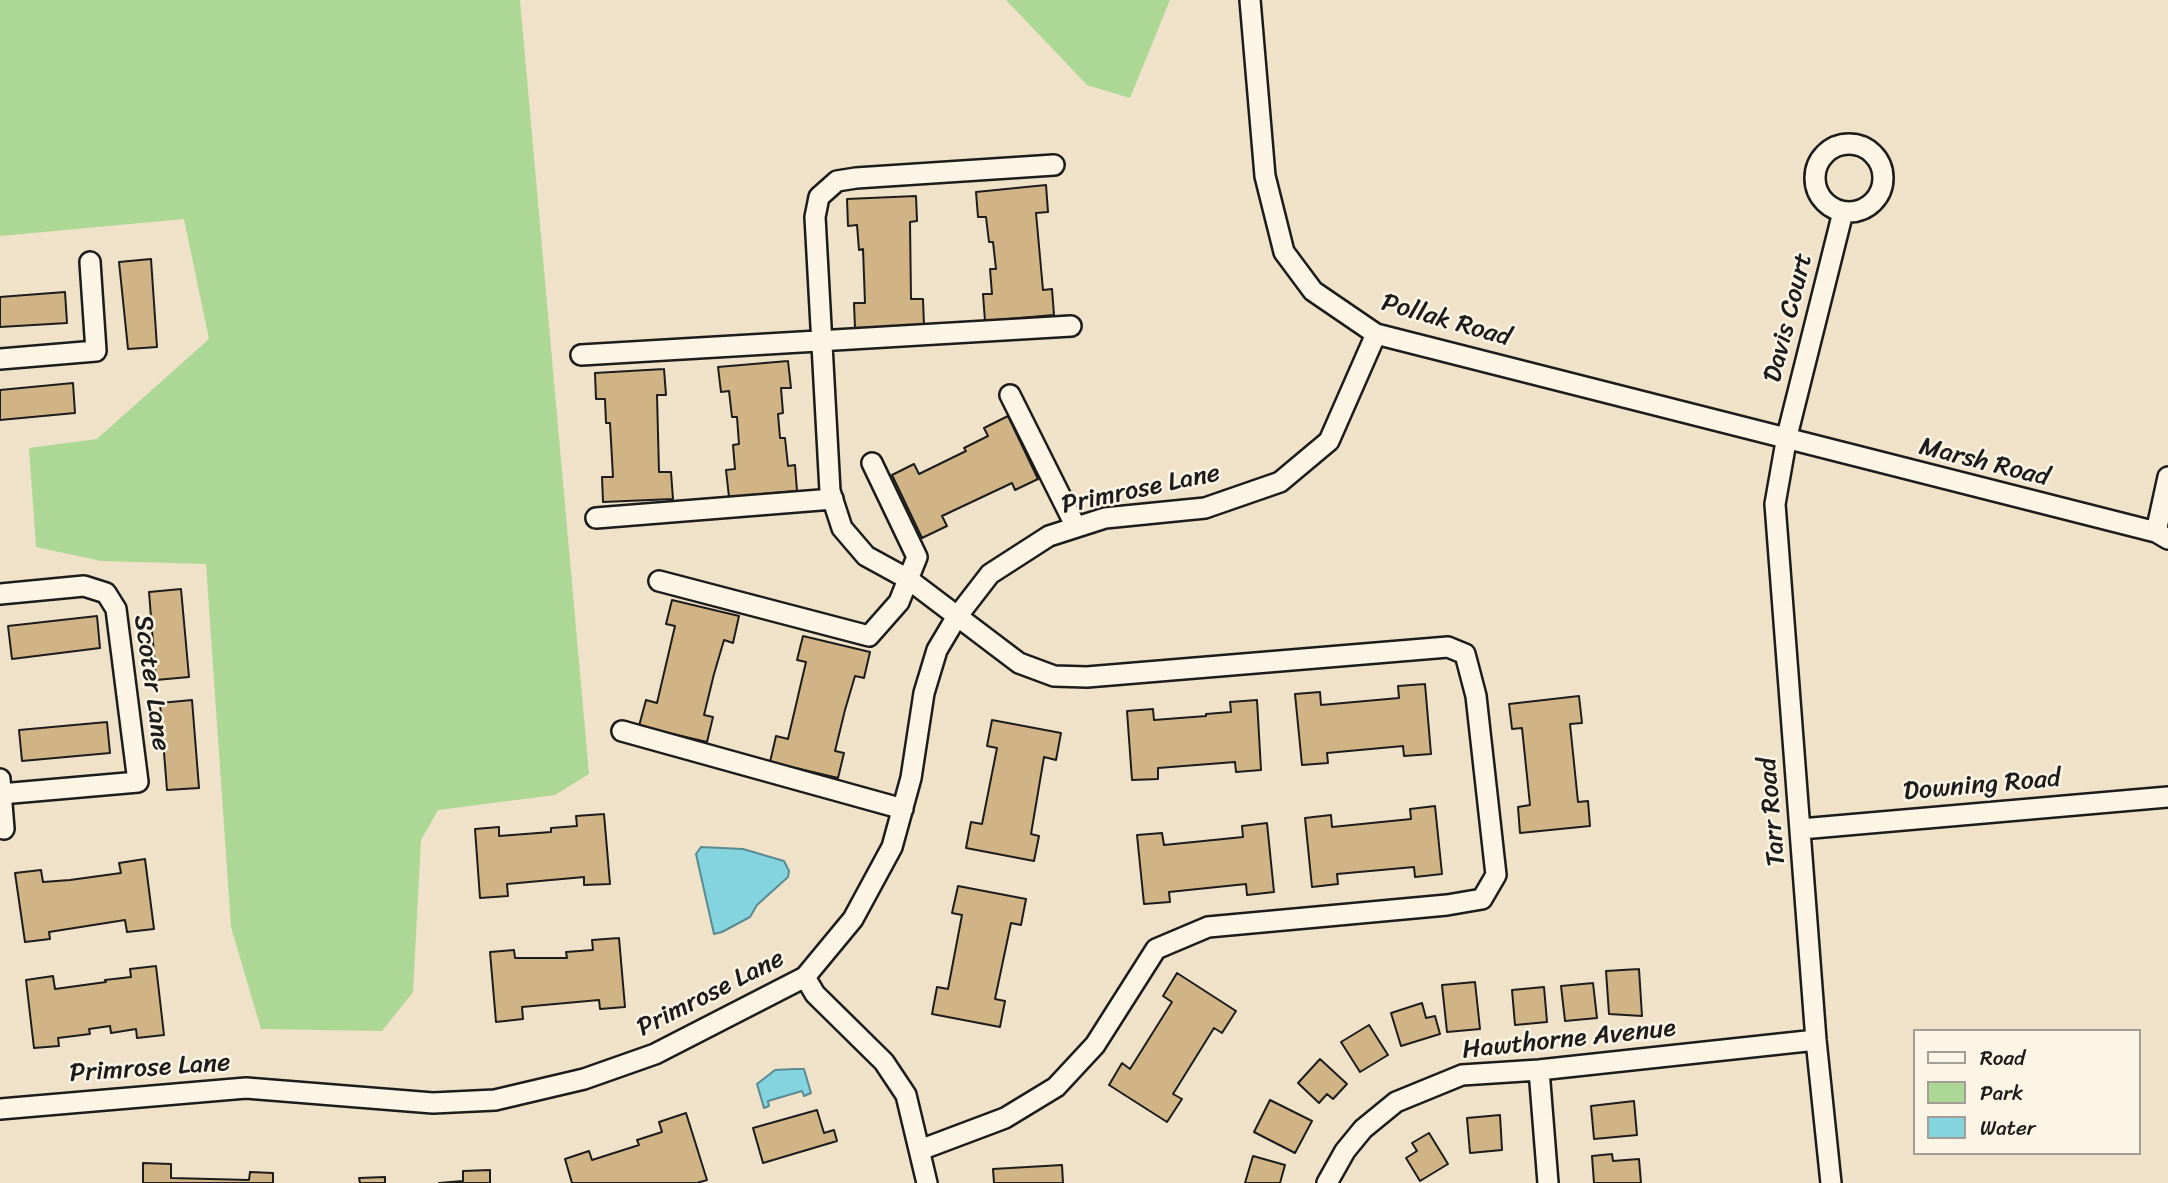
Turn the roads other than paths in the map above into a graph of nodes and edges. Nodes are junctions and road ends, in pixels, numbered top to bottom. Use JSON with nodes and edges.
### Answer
{"nodes":[{"id":1,"x":1250,"y":0,"type":"edge"},
{"id":2,"x":1054,"y":165,"type":"dead end"},
{"id":3,"x":1843,"y":212,"type":"dead end"},
{"id":4,"x":90,"y":262,"type":"dead end"},
{"id":5,"x":1071,"y":326,"type":"dead end"},
{"id":6,"x":1376,"y":334,"type":"junction"},
{"id":7,"x":821,"y":340,"type":"junction"},
{"id":8,"x":582,"y":355,"type":"dead end"},
{"id":9,"x":0,"y":359,"type":"edge"},
{"id":10,"x":1010,"y":395,"type":"dead end"},
{"id":11,"x":1787,"y":436,"type":"junction"},
{"id":12,"x":872,"y":463,"type":"dead end"},
{"id":13,"x":2168,"y":477,"type":"edge"},
{"id":14,"x":832,"y":499,"type":"junction"},
{"id":15,"x":596,"y":518,"type":"dead end"},
{"id":16,"x":1076,"y":527,"type":"junction"},
{"id":17,"x":2162,"y":536,"type":"edge"},
{"id":18,"x":908,"y":579,"type":"junction"},
{"id":19,"x":659,"y":581,"type":"dead end"},
{"id":20,"x":0,"y":594,"type":"edge"},
{"id":21,"x":956,"y":618,"type":"junction"},
{"id":22,"x":622,"y":731,"type":"dead end"},
{"id":23,"x":1,"y":787,"type":"edge"},
{"id":24,"x":2168,"y":797,"type":"edge"},
{"id":25,"x":903,"y":809,"type":"junction"},
{"id":26,"x":4,"y":828,"type":"dead end"},
{"id":27,"x":1801,"y":829,"type":"junction"},
{"id":28,"x":804,"y":977,"type":"junction"},
{"id":29,"x":1816,"y":1040,"type":"junction"},
{"id":30,"x":1539,"y":1070,"type":"junction"},
{"id":31,"x":0,"y":1109,"type":"edge"},
{"id":32,"x":920,"y":1150,"type":"junction"},
{"id":33,"x":927,"y":1183,"type":"edge"},
{"id":34,"x":1327,"y":1183,"type":"edge"},
{"id":35,"x":1548,"y":1183,"type":"edge"},
{"id":36,"x":1831,"y":1183,"type":"edge"}],
"edges":[{"from":1,"to":6,"type":"street","name":"Pollak Road"},
{"from":2,"to":7,"type":"street"},
{"from":3,"to":11,"type":"street","name":"Davis Court"},
{"from":4,"to":9,"type":"street"},
{"from":5,"to":7,"type":"street"},
{"from":6,"to":11,"type":"street","name":"Pollak Road"},
{"from":6,"to":16,"type":"street","name":"Primrose Lane"},
{"from":7,"to":8,"type":"street"},
{"from":7,"to":14,"type":"street"},
{"from":10,"to":16,"type":"street"},
{"from":11,"to":17,"type":"street","name":"Marsh Road"},
{"from":11,"to":27,"type":"street","name":"Tarr Road"},
{"from":12,"to":18,"type":"street"},
{"from":13,"to":17,"type":"street"},
{"from":14,"to":15,"type":"street"},
{"from":14,"to":18,"type":"street"},
{"from":16,"to":21,"type":"street","name":"Primrose Lane"},
{"from":18,"to":19,"type":"street"},
{"from":18,"to":21,"type":"street"},
{"from":20,"to":23,"type":"street","name":"Scoter Lane"},
{"from":21,"to":25,"type":"street","name":"Primrose Lane"},
{"from":21,"to":32,"type":"street"},
{"from":22,"to":25,"type":"street"},
{"from":23,"to":26,"type":"street"},
{"from":24,"to":27,"type":"street","name":"Downing Road"},
{"from":25,"to":28,"type":"street","name":"Primrose Lane"},
{"from":27,"to":29,"type":"street","name":"Tarr Road"},
{"from":28,"to":31,"type":"street","name":"Primrose Lane"},
{"from":28,"to":32,"type":"street"},
{"from":29,"to":30,"type":"street","name":"Hawthorne Avenue"},
{"from":29,"to":36,"type":"street","name":"Tarr Road"},
{"from":30,"to":34,"type":"street","name":"Hawthorne Avenue"},
{"from":30,"to":35,"type":"street"},
{"from":32,"to":33,"type":"street"}]}
